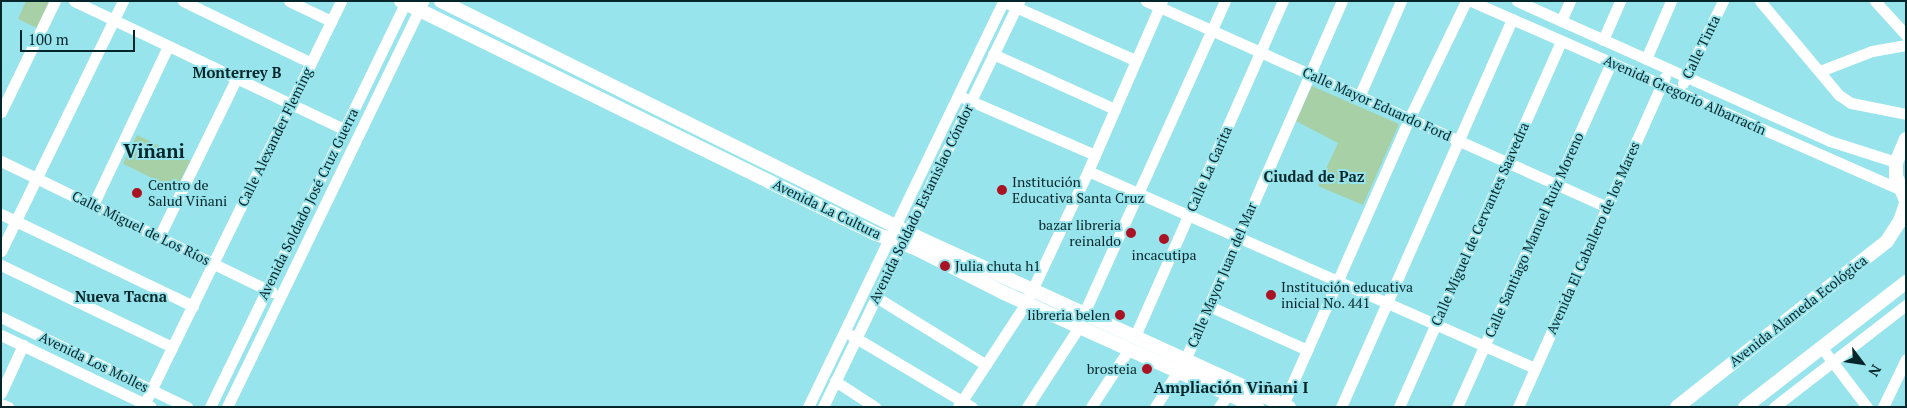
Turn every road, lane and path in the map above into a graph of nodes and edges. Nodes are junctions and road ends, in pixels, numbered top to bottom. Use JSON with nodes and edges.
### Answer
{"nodes":[{"id":1,"x":55,"y":1,"type":"edge"},
{"id":2,"x":74,"y":1,"type":"edge"},
{"id":3,"x":123,"y":1,"type":"edge"},
{"id":4,"x":183,"y":1,"type":"edge"},
{"id":5,"x":289,"y":1,"type":"edge"},
{"id":6,"x":341,"y":1,"type":"edge"},
{"id":7,"x":441,"y":1,"type":"edge"},
{"id":8,"x":1004,"y":1,"type":"edge"},
{"id":9,"x":1146,"y":1,"type":"edge"},
{"id":10,"x":1225,"y":1,"type":"edge"},
{"id":11,"x":1283,"y":1,"type":"edge"},
{"id":12,"x":1342,"y":1,"type":"edge"},
{"id":13,"x":1401,"y":1,"type":"edge"},
{"id":14,"x":1466,"y":1,"type":"edge"},
{"id":15,"x":1471,"y":1,"type":"edge"},
{"id":16,"x":1570,"y":1,"type":"edge"},
{"id":17,"x":1620,"y":1,"type":"edge"},
{"id":18,"x":1671,"y":1,"type":"edge"},
{"id":19,"x":1723,"y":1,"type":"edge"},
{"id":20,"x":1760,"y":1,"type":"edge"},
{"id":21,"x":1875,"y":1,"type":"edge"},
{"id":22,"x":404,"y":2,"type":"edge"},
{"id":23,"x":1519,"y":2,"type":"edge"},
{"id":24,"x":1018,"y":4,"type":"edge"},
{"id":25,"x":1161,"y":4,"type":"edge"},
{"id":26,"x":421,"y":5,"type":"edge"},
{"id":27,"x":1512,"y":19,"type":"junction"},
{"id":28,"x":114,"y":20,"type":"junction"},
{"id":29,"x":331,"y":21,"type":"junction"},
{"id":30,"x":1561,"y":21,"type":"junction"},
{"id":31,"x":1213,"y":31,"type":"junction"},
{"id":32,"x":1906,"y":35,"type":"edge"},
{"id":33,"x":1603,"y":40,"type":"junction"},
{"id":34,"x":1561,"y":41,"type":"junction"},
{"id":35,"x":1906,"y":45,"type":"edge"},
{"id":36,"x":168,"y":46,"type":"junction"},
{"id":37,"x":1260,"y":52,"type":"junction"},
{"id":38,"x":994,"y":54,"type":"junction"},
{"id":39,"x":1646,"y":59,"type":"junction"},
{"id":40,"x":1136,"y":60,"type":"junction"},
{"id":41,"x":1611,"y":62,"type":"junction"},
{"id":42,"x":311,"y":63,"type":"junction"},
{"id":43,"x":1668,"y":69,"type":"junction"},
{"id":44,"x":1820,"y":71,"type":"junction"},
{"id":45,"x":1311,"y":75,"type":"junction"},
{"id":46,"x":1686,"y":77,"type":"junction"},
{"id":47,"x":236,"y":79,"type":"junction"},
{"id":48,"x":1662,"y":84,"type":"junction"},
{"id":49,"x":1679,"y":92,"type":"junction"},
{"id":50,"x":958,"y":96,"type":"junction"},
{"id":51,"x":1360,"y":97,"type":"junction"},
{"id":52,"x":970,"y":102,"type":"junction"},
{"id":53,"x":290,"y":105,"type":"junction"},
{"id":54,"x":1115,"y":109,"type":"junction"},
{"id":55,"x":659,"y":110,"type":"junction"},
{"id":56,"x":1,"y":112,"type":"edge"},
{"id":57,"x":1906,"y":114,"type":"edge"},
{"id":58,"x":1409,"y":119,"type":"junction"},
{"id":59,"x":652,"y":124,"type":"junction"},
{"id":60,"x":344,"y":129,"type":"junction"},
{"id":61,"x":1906,"y":139,"type":"edge"},
{"id":62,"x":1458,"y":140,"type":"junction"},
{"id":63,"x":1830,"y":141,"type":"junction"},
{"id":64,"x":1095,"y":155,"type":"junction"},
{"id":65,"x":1825,"y":156,"type":"junction"},
{"id":66,"x":1,"y":161,"type":"edge"},
{"id":67,"x":1896,"y":162,"type":"junction"},
{"id":68,"x":1507,"y":163,"type":"junction"},
{"id":69,"x":1088,"y":171,"type":"junction"},
{"id":70,"x":36,"y":178,"type":"junction"},
{"id":71,"x":1556,"y":185,"type":"junction"},
{"id":72,"x":1139,"y":193,"type":"junction"},
{"id":73,"x":1904,"y":198,"type":"edge"},
{"id":74,"x":92,"y":205,"type":"junction"},
{"id":75,"x":1606,"y":207,"type":"junction"},
{"id":76,"x":1,"y":214,"type":"edge"},
{"id":77,"x":1188,"y":216,"type":"junction"},
{"id":78,"x":16,"y":221,"type":"junction"},
{"id":79,"x":898,"y":235,"type":"junction"},
{"id":80,"x":159,"y":237,"type":"junction"},
{"id":81,"x":1238,"y":238,"type":"junction"},
{"id":82,"x":1,"y":251,"type":"edge"},
{"id":83,"x":213,"y":263,"type":"junction"},
{"id":84,"x":1,"y":265,"type":"edge"},
{"id":85,"x":1338,"y":281,"type":"junction"},
{"id":86,"x":1906,"y":282,"type":"edge"},
{"id":87,"x":266,"y":289,"type":"junction"},
{"id":88,"x":1033,"y":290,"type":"junction"},
{"id":89,"x":280,"y":296,"type":"junction"},
{"id":90,"x":876,"y":296,"type":"junction"},
{"id":91,"x":1026,"y":303,"type":"junction"},
{"id":92,"x":1386,"y":303,"type":"junction"},
{"id":93,"x":1207,"y":305,"type":"junction"},
{"id":94,"x":1906,"y":305,"type":"edge"},
{"id":95,"x":193,"y":306,"type":"junction"},
{"id":96,"x":1084,"y":313,"type":"junction"},
{"id":97,"x":1,"y":317,"type":"edge"},
{"id":98,"x":1435,"y":325,"type":"junction"},
{"id":99,"x":1079,"y":327,"type":"junction"},
{"id":100,"x":844,"y":332,"type":"junction"},
{"id":101,"x":1,"y":335,"type":"edge"},
{"id":102,"x":856,"y":338,"type":"junction"},
{"id":103,"x":1132,"y":343,"type":"junction"},
{"id":104,"x":23,"y":345,"type":"junction"},
{"id":105,"x":172,"y":347,"type":"junction"},
{"id":106,"x":1484,"y":347,"type":"junction"},
{"id":107,"x":1822,"y":348,"type":"junction"},
{"id":108,"x":1307,"y":350,"type":"junction"},
{"id":109,"x":1906,"y":359,"type":"edge"},
{"id":110,"x":1833,"y":362,"type":"junction"},
{"id":111,"x":986,"y":365,"type":"junction"},
{"id":112,"x":1182,"y":366,"type":"junction"},
{"id":113,"x":1535,"y":368,"type":"junction"},
{"id":114,"x":835,"y":382,"type":"junction"},
{"id":115,"x":152,"y":390,"type":"junction"},
{"id":116,"x":1,"y":393,"type":"edge"},
{"id":117,"x":1228,"y":394,"type":"junction"},
{"id":118,"x":1,"y":404,"type":"edge"},
{"id":119,"x":964,"y":405,"type":"edge"},
{"id":120,"x":146,"y":406,"type":"edge"},
{"id":121,"x":1284,"y":406,"type":"edge"},
{"id":122,"x":8,"y":407,"type":"edge"},
{"id":123,"x":187,"y":407,"type":"edge"},
{"id":124,"x":210,"y":407,"type":"edge"},
{"id":125,"x":227,"y":407,"type":"edge"},
{"id":126,"x":808,"y":407,"type":"edge"},
{"id":127,"x":823,"y":407,"type":"edge"},
{"id":128,"x":875,"y":407,"type":"edge"},
{"id":129,"x":1027,"y":407,"type":"edge"},
{"id":130,"x":1091,"y":407,"type":"edge"},
{"id":131,"x":1155,"y":407,"type":"edge"},
{"id":132,"x":1219,"y":407,"type":"edge"},
{"id":133,"x":1257,"y":407,"type":"edge"},
{"id":134,"x":1341,"y":407,"type":"edge"},
{"id":135,"x":1399,"y":407,"type":"edge"},
{"id":136,"x":1457,"y":407,"type":"edge"},
{"id":137,"x":1518,"y":407,"type":"edge"},
{"id":138,"x":1677,"y":407,"type":"edge"},
{"id":139,"x":1745,"y":407,"type":"edge"},
{"id":140,"x":1774,"y":407,"type":"edge"},
{"id":141,"x":1867,"y":407,"type":"edge"},
{"id":142,"x":1883,"y":407,"type":"edge"}],
"edges":[{"from":1,"to":56,"type":"street"},
{"from":2,"to":28,"type":"street"},
{"from":3,"to":28,"type":"street"},
{"from":4,"to":42,"type":"street"},
{"from":5,"to":29,"type":"street"},
{"from":6,"to":29,"type":"street","name":"Calle Alexander Fleming"},
{"from":7,"to":55,"type":"main road","name":"Avenida La Cultura"},
{"from":8,"to":24,"type":"street"},
{"from":8,"to":50,"type":"street","name":"Avenida Soldado Estanislao Cóndor"},
{"from":9,"to":25,"type":"street","name":"Calle Mayor Eduardo Ford"},
{"from":10,"to":31,"type":"street"},
{"from":11,"to":37,"type":"street","name":"Calle La Garita"},
{"from":12,"to":45,"type":"street","name":"Calle Mayor Juan del Mar"},
{"from":13,"to":51,"type":"street"},
{"from":14,"to":58,"type":"street"},
{"from":15,"to":27,"type":"street","name":"Avenida Gregorio Albarracín"},
{"from":16,"to":30,"type":"street"},
{"from":17,"to":33,"type":"street"},
{"from":18,"to":39,"type":"street"},
{"from":19,"to":46,"type":"street","name":"Calle Tinta"},
{"from":20,"to":44,"type":"street"},
{"from":21,"to":32,"type":"street"},
{"from":22,"to":26,"type":"main road","name":"Avenida La Cultura"},
{"from":22,"to":60,"type":"street","name":"Avenida Soldado José Cruz Guerra"},
{"from":23,"to":30,"type":"street","name":"Avenida Gregorio Albarracín"},
{"from":24,"to":38,"type":"street","name":"Avenida Soldado Estanislao Cóndor"},
{"from":24,"to":40,"type":"street"},
{"from":25,"to":31,"type":"street","name":"Calle Mayor Eduardo Ford"},
{"from":25,"to":40,"type":"street"},
{"from":26,"to":59,"type":"main road","name":"Avenida La Cultura"},
{"from":26,"to":89,"type":"street","name":"Avenida Soldado José Cruz Guerra"},
{"from":27,"to":34,"type":"street","name":"Avenida Gregorio Albarracín"},
{"from":27,"to":62,"type":"street"},
{"from":28,"to":36,"type":"street"},
{"from":28,"to":70,"type":"street"},
{"from":29,"to":42,"type":"street","name":"Calle Alexander Fleming"},
{"from":30,"to":33,"type":"street","name":"Avenida Gregorio Albarracín"},
{"from":31,"to":37,"type":"street","name":"Calle Mayor Eduardo Ford"},
{"from":31,"to":72,"type":"street"},
{"from":33,"to":39,"type":"street","name":"Avenida Gregorio Albarracín"},
{"from":34,"to":41,"type":"street","name":"Avenida Gregorio Albarracín"},
{"from":34,"to":68,"type":"street","name":"Calle Miguel de Cervantes Saavedra"},
{"from":35,"to":44,"type":"street"},
{"from":36,"to":47,"type":"street"},
{"from":36,"to":74,"type":"street"},
{"from":37,"to":45,"type":"street","name":"Calle Mayor Eduardo Ford"},
{"from":37,"to":77,"type":"street","name":"Calle La Garita"},
{"from":38,"to":52,"type":"street","name":"Avenida Soldado Estanislao Cóndor"},
{"from":38,"to":54,"type":"street"},
{"from":39,"to":43,"type":"street","name":"Avenida Gregorio Albarracín"},
{"from":40,"to":54,"type":"street"},
{"from":41,"to":48,"type":"street","name":"Avenida Gregorio Albarracín"},
{"from":41,"to":71,"type":"street","name":"Calle Santiago Manuel Ruiz Moreno"},
{"from":42,"to":53,"type":"street","name":"Calle Alexander Fleming"},
{"from":43,"to":46,"type":"street","name":"Avenida Gregorio Albarracín"},
{"from":43,"to":48,"type":"street","name":"Avenida El Caballero de los Mares"},
{"from":44,"to":57,"type":"street"},
{"from":45,"to":51,"type":"street","name":"Calle Mayor Eduardo Ford"},
{"from":45,"to":81,"type":"street","name":"Calle Mayor Juan del Mar"},
{"from":46,"to":49,"type":"street","name":"Calle Tinta"},
{"from":46,"to":63,"type":"street","name":"Avenida Gregorio Albarracín"},
{"from":47,"to":53,"type":"street"},
{"from":47,"to":80,"type":"street"},
{"from":48,"to":49,"type":"street","name":"Avenida Gregorio Albarracín"},
{"from":48,"to":75,"type":"street","name":"Avenida El Caballero de los Mares"},
{"from":49,"to":65,"type":"street","name":"Avenida Gregorio Albarracín"},
{"from":50,"to":52,"type":"street"},
{"from":50,"to":79,"type":"street","name":"Avenida Soldado Estanislao Cóndor"},
{"from":51,"to":58,"type":"street","name":"Calle Mayor Eduardo Ford"},
{"from":52,"to":64,"type":"street"},
{"from":52,"to":79,"type":"street","name":"Avenida Soldado Estanislao Cóndor"},
{"from":53,"to":60,"type":"street"},
{"from":53,"to":83,"type":"street","name":"Calle Alexander Fleming"},
{"from":54,"to":64,"type":"street"},
{"from":55,"to":59,"type":"main road"},
{"from":55,"to":79,"type":"main road","name":"Avenida La Cultura"},
{"from":58,"to":62,"type":"street","name":"Calle Mayor Eduardo Ford"},
{"from":58,"to":85,"type":"street"},
{"from":59,"to":79,"type":"main road","name":"Avenida La Cultura"},
{"from":60,"to":87,"type":"street","name":"Avenida Soldado José Cruz Guerra"},
{"from":61,"to":67,"type":"main road"},
{"from":62,"to":68,"type":"street","name":"Calle Mayor Eduardo Ford"},
{"from":62,"to":92,"type":"street"},
{"from":63,"to":65,"type":"street"},
{"from":63,"to":67,"type":"street","name":"Avenida Gregorio Albarracín"},
{"from":64,"to":69,"type":"street"},
{"from":65,"to":73,"type":"street","name":"Avenida Gregorio Albarracín"},
{"from":66,"to":70,"type":"street","name":"Calle Miguel de Los Ríos"},
{"from":67,"to":73,"type":"main road"},
{"from":68,"to":71,"type":"street","name":"Calle Mayor Eduardo Ford"},
{"from":68,"to":98,"type":"street","name":"Calle Miguel de Cervantes Saavedra"},
{"from":69,"to":72,"type":"street"},
{"from":69,"to":88,"type":"street"},
{"from":70,"to":74,"type":"street","name":"Calle Miguel de Los Ríos"},
{"from":70,"to":78,"type":"street"},
{"from":71,"to":75,"type":"street","name":"Calle Mayor Eduardo Ford"},
{"from":71,"to":106,"type":"street","name":"Calle Santiago Manuel Ruiz Moreno"},
{"from":72,"to":77,"type":"street"},
{"from":72,"to":96,"type":"street"},
{"from":73,"to":138,"type":"main road","name":"Avenida Alameda Ecológica"},
{"from":74,"to":80,"type":"street","name":"Calle Miguel de Los Ríos"},
{"from":75,"to":113,"type":"street","name":"Avenida El Caballero de los Mares"},
{"from":76,"to":78,"type":"street"},
{"from":77,"to":81,"type":"street"},
{"from":77,"to":103,"type":"street","name":"Calle La Garita"},
{"from":78,"to":82,"type":"street"},
{"from":78,"to":95,"type":"street"},
{"from":79,"to":88,"type":"main road","name":"Avenida La Cultura"},
{"from":79,"to":90,"type":"street","name":"Avenida Soldado Estanislao Cóndor"},
{"from":79,"to":91,"type":"main road","name":"Avenida La Cultura"},
{"from":79,"to":100,"type":"street","name":"Avenida Soldado Estanislao Cóndor"},
{"from":80,"to":83,"type":"street","name":"Calle Miguel de Los Ríos"},
{"from":81,"to":85,"type":"street"},
{"from":81,"to":93,"type":"street","name":"Calle Mayor Juan del Mar"},
{"from":83,"to":87,"type":"street","name":"Calle Miguel de Los Ríos"},
{"from":83,"to":95,"type":"street","name":"Calle Alexander Fleming"},
{"from":84,"to":105,"type":"street"},
{"from":85,"to":92,"type":"street"},
{"from":85,"to":108,"type":"street"},
{"from":86,"to":107,"type":"main road"},
{"from":87,"to":89,"type":"street","name":"Calle Miguel de Los Ríos"},
{"from":87,"to":124,"type":"street","name":"Avenida Soldado José Cruz Guerra"},
{"from":88,"to":91,"type":"street"},
{"from":88,"to":96,"type":"main road","name":"Avenida La Cultura"},
{"from":89,"to":125,"type":"street","name":"Avenida Soldado José Cruz Guerra"},
{"from":90,"to":102,"type":"street","name":"Avenida Soldado Estanislao Cóndor"},
{"from":90,"to":111,"type":"street"},
{"from":91,"to":99,"type":"main road","name":"Avenida La Cultura"},
{"from":91,"to":111,"type":"street"},
{"from":92,"to":98,"type":"street"},
{"from":92,"to":134,"type":"street"},
{"from":93,"to":108,"type":"street"},
{"from":93,"to":112,"type":"street","name":"Calle Mayor Juan del Mar"},
{"from":94,"to":110,"type":"street"},
{"from":95,"to":105,"type":"street","name":"Calle Alexander Fleming"},
{"from":96,"to":103,"type":"main road","name":"Avenida La Cultura"},
{"from":97,"to":115,"type":"street","name":"Avenida Los Molles"},
{"from":98,"to":106,"type":"street"},
{"from":98,"to":135,"type":"street","name":"Calle Miguel de Cervantes Saavedra"},
{"from":99,"to":103,"type":"main road","name":"Avenida La Cultura"},
{"from":99,"to":129,"type":"street"},
{"from":100,"to":102,"type":"street"},
{"from":100,"to":126,"type":"street","name":"Avenida Soldado Estanislao Cóndor"},
{"from":101,"to":104,"type":"street","name":"Avenida Los Molles"},
{"from":102,"to":114,"type":"street","name":"Avenida Soldado Estanislao Cóndor"},
{"from":102,"to":119,"type":"street"},
{"from":103,"to":112,"type":"main road","name":"Avenida La Cultura"},
{"from":103,"to":130,"type":"street","name":"Calle La Garita"},
{"from":104,"to":116,"type":"street"},
{"from":104,"to":120,"type":"street","name":"Avenida Los Molles"},
{"from":105,"to":115,"type":"street","name":"Calle Alexander Fleming"},
{"from":106,"to":113,"type":"street"},
{"from":106,"to":136,"type":"street","name":"Calle Santiago Manuel Ruiz Moreno"},
{"from":107,"to":110,"type":"street"},
{"from":107,"to":139,"type":"main road"},
{"from":108,"to":121,"type":"street"},
{"from":109,"to":142,"type":"street"},
{"from":110,"to":140,"type":"street"},
{"from":110,"to":141,"type":"street"},
{"from":111,"to":119,"type":"street"},
{"from":112,"to":117,"type":"main road","name":"Avenida La Cultura"},
{"from":112,"to":121,"type":"main road","name":"Avenida La Cultura"},
{"from":112,"to":131,"type":"street","name":"Calle Mayor Juan del Mar"},
{"from":113,"to":137,"type":"street","name":"Avenida El Caballero de los Mares"},
{"from":114,"to":127,"type":"street","name":"Avenida Soldado Estanislao Cóndor"},
{"from":114,"to":128,"type":"street"},
{"from":115,"to":120,"type":"street","name":"Calle Alexander Fleming"},
{"from":115,"to":123,"type":"street","name":"Avenida Los Molles"},
{"from":117,"to":132,"type":"street"},
{"from":117,"to":133,"type":"main road","name":"Avenida La Cultura"},
{"from":118,"to":122,"type":"street"}]}
